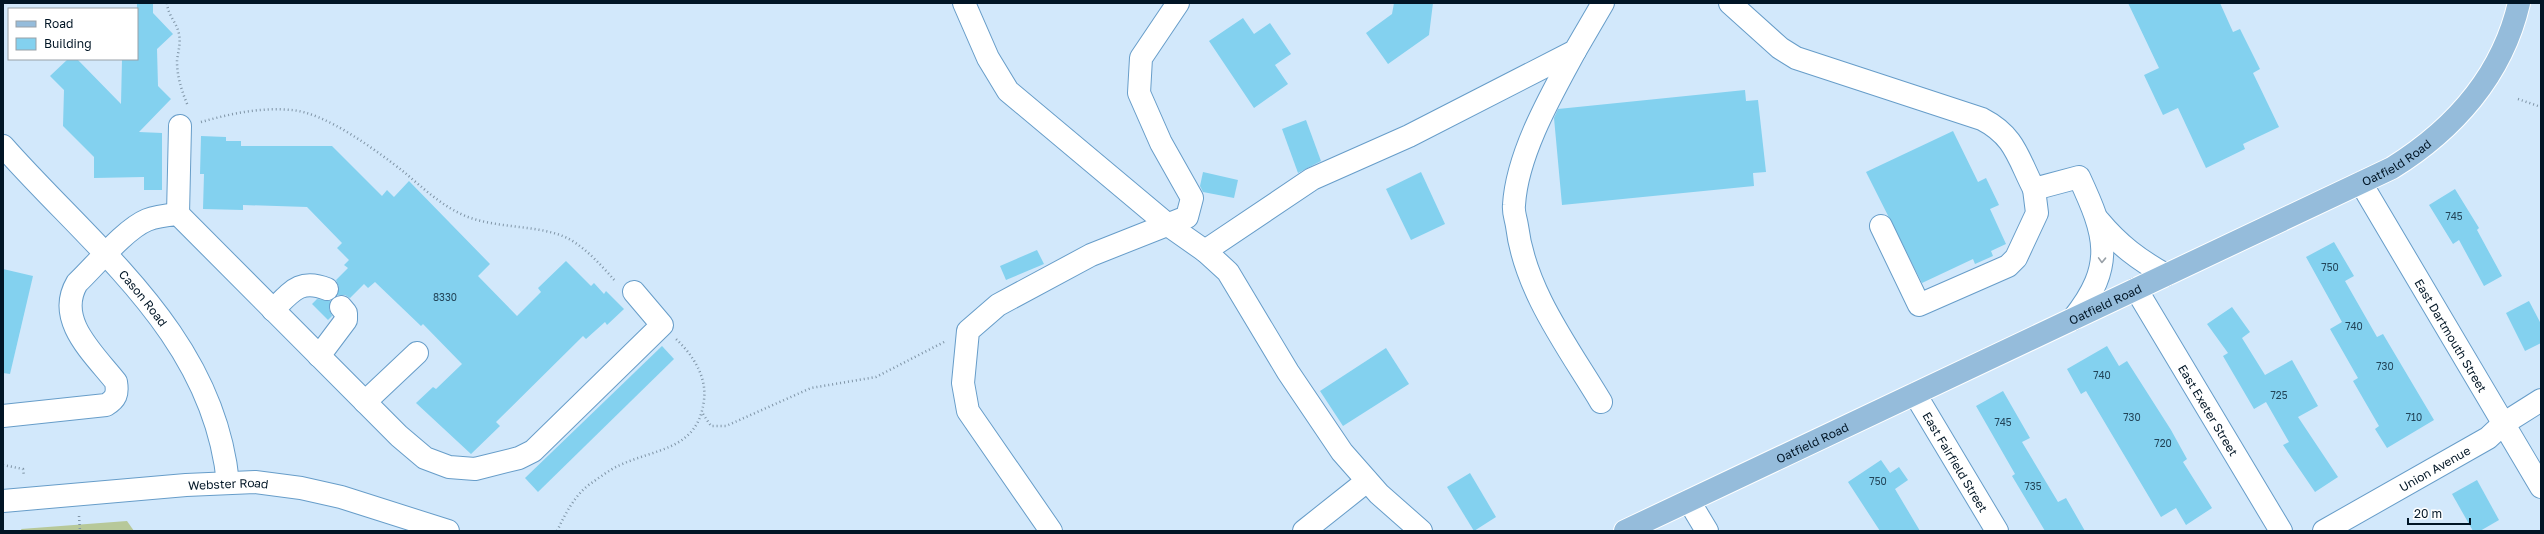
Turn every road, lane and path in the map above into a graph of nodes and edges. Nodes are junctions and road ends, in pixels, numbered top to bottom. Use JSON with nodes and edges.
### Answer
{"nodes":[{"id":1,"x":167,"y":3,"type":"edge"},
{"id":2,"x":964,"y":3,"type":"edge"},
{"id":3,"x":1178,"y":3,"type":"edge"},
{"id":4,"x":1604,"y":3,"type":"edge"},
{"id":5,"x":1730,"y":3,"type":"edge"},
{"id":6,"x":2518,"y":3,"type":"edge"},
{"id":7,"x":1575,"y":51,"type":"junction"},
{"id":8,"x":2518,"y":99,"type":"dead end"},
{"id":9,"x":2541,"y":107,"type":"edge"},
{"id":10,"x":187,"y":125,"type":"junction"},
{"id":11,"x":3,"y":146,"type":"edge"},
{"id":12,"x":2361,"y":183,"type":"junction"},
{"id":13,"x":2034,"y":189,"type":"junction"},
{"id":14,"x":178,"y":214,"type":"junction"},
{"id":15,"x":2099,"y":221,"type":"junction"},
{"id":16,"x":1168,"y":225,"type":"junction"},
{"id":17,"x":1881,"y":226,"type":"dead end"},
{"id":18,"x":1205,"y":251,"type":"junction"},
{"id":19,"x":107,"y":254,"type":"junction"},
{"id":20,"x":2166,"y":275,"type":"junction"},
{"id":21,"x":327,"y":289,"type":"dead end"},
{"id":22,"x":2136,"y":289,"type":"junction"},
{"id":23,"x":634,"y":292,"type":"joint"},
{"id":24,"x":342,"y":307,"type":"dead end"},
{"id":25,"x":273,"y":310,"type":"junction"},
{"id":26,"x":2072,"y":319,"type":"junction"},
{"id":27,"x":662,"y":325,"type":"junction"},
{"id":28,"x":968,"y":331,"type":"junction"},
{"id":29,"x":417,"y":353,"type":"dead end"},
{"id":30,"x":319,"y":356,"type":"junction"},
{"id":31,"x":1915,"y":394,"type":"junction"},
{"id":32,"x":2541,"y":400,"type":"edge"},
{"id":33,"x":366,"y":402,"type":"junction"},
{"id":34,"x":1602,"y":402,"type":"dead end"},
{"id":35,"x":703,"y":414,"type":"junction"},
{"id":36,"x":3,"y":416,"type":"edge"},
{"id":37,"x":2503,"y":424,"type":"junction"},
{"id":38,"x":3,"y":465,"type":"edge"},
{"id":39,"x":24,"y":476,"type":"dead end"},
{"id":40,"x":1367,"y":480,"type":"junction"},
{"id":41,"x":228,"y":483,"type":"junction"},
{"id":42,"x":2541,"y":487,"type":"edge"},
{"id":43,"x":3,"y":501,"type":"edge"},
{"id":44,"x":1689,"y":501,"type":"junction"},
{"id":45,"x":448,"y":531,"type":"edge"},
{"id":46,"x":557,"y":531,"type":"edge"},
{"id":47,"x":1051,"y":531,"type":"edge"},
{"id":48,"x":1304,"y":531,"type":"edge"},
{"id":49,"x":1421,"y":531,"type":"edge"},
{"id":50,"x":1625,"y":531,"type":"edge"},
{"id":51,"x":1707,"y":531,"type":"edge"},
{"id":52,"x":1997,"y":531,"type":"edge"},
{"id":53,"x":2281,"y":531,"type":"edge"},
{"id":54,"x":2324,"y":531,"type":"edge"}],
"edges":[{"from":1,"to":10,"type":"path"},
{"from":2,"to":16,"type":"street"},
{"from":3,"to":16,"type":"street"},
{"from":4,"to":7,"type":"street"},
{"from":5,"to":13,"type":"street"},
{"from":6,"to":12,"type":"main road","name":"Oatfield Road"},
{"from":7,"to":18,"type":"street"},
{"from":7,"to":34,"type":"street"},
{"from":8,"to":9,"type":"path"},
{"from":10,"to":14,"type":"street"},
{"from":10,"to":23,"type":"path"},
{"from":11,"to":19,"type":"street","name":"Cason Road"},
{"from":12,"to":20,"type":"main road","name":"Oatfield Road"},
{"from":12,"to":37,"type":"street","name":"East Dartmouth Street"},
{"from":13,"to":15,"type":"street"},
{"from":13,"to":17,"type":"street"},
{"from":14,"to":19,"type":"street"},
{"from":14,"to":25,"type":"street"},
{"from":15,"to":20,"type":"street"},
{"from":15,"to":26,"type":"street","one_way":true},
{"from":16,"to":18,"type":"street"},
{"from":16,"to":28,"type":"street"},
{"from":18,"to":40,"type":"street"},
{"from":19,"to":36,"type":"street"},
{"from":19,"to":41,"type":"street","name":"Cason Road"},
{"from":20,"to":22,"type":"main road","name":"Oatfield Road"},
{"from":21,"to":25,"type":"street"},
{"from":22,"to":26,"type":"main road","name":"Oatfield Road"},
{"from":22,"to":53,"type":"street","name":"East Exeter Street"},
{"from":23,"to":27,"type":"street"},
{"from":24,"to":30,"type":"street"},
{"from":25,"to":30,"type":"street"},
{"from":26,"to":31,"type":"main road","name":"Oatfield Road"},
{"from":27,"to":33,"type":"street"},
{"from":27,"to":35,"type":"path"},
{"from":28,"to":35,"type":"path"},
{"from":28,"to":47,"type":"street"},
{"from":29,"to":33,"type":"street"},
{"from":30,"to":33,"type":"street"},
{"from":31,"to":44,"type":"main road","name":"Oatfield Road"},
{"from":31,"to":52,"type":"street","name":"East Fairfield Street"},
{"from":32,"to":37,"type":"street","name":"Union Avenue"},
{"from":35,"to":46,"type":"path"},
{"from":37,"to":42,"type":"street","name":"East Dartmouth Street"},
{"from":37,"to":54,"type":"street","name":"Union Avenue"},
{"from":38,"to":39,"type":"path"},
{"from":40,"to":48,"type":"street"},
{"from":40,"to":49,"type":"street"},
{"from":41,"to":43,"type":"street","name":"Webster Road"},
{"from":41,"to":45,"type":"street","name":"Webster Road"},
{"from":44,"to":50,"type":"main road","name":"Oatfield Road"},
{"from":44,"to":51,"type":"street"}]}
